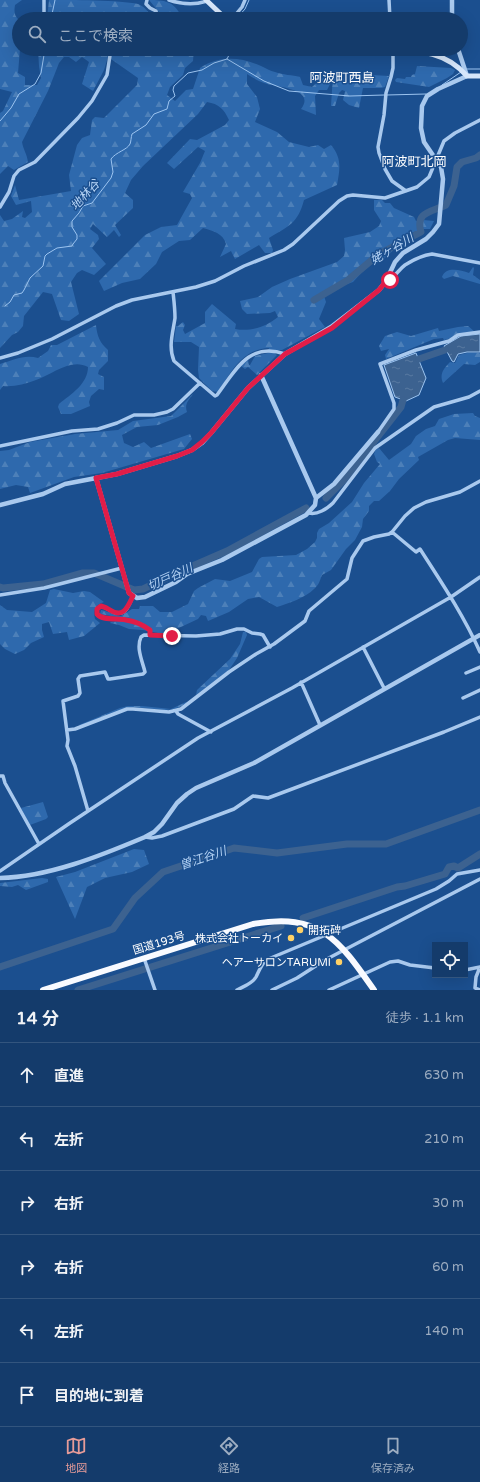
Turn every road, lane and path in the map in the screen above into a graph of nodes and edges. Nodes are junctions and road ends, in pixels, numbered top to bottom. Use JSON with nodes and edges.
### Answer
{"nodes":[{"id":1,"x":44,"y":0,"type":"edge"},
{"id":2,"x":147,"y":0,"type":"edge"},
{"id":3,"x":169,"y":0,"type":"edge"},
{"id":4,"x":245,"y":0,"type":"edge"},
{"id":5,"x":389,"y":0,"type":"edge"},
{"id":6,"x":452,"y":0,"type":"edge"},
{"id":7,"x":207,"y":1,"type":"edge"},
{"id":8,"x":44,"y":12,"type":"edge"},
{"id":9,"x":156,"y":12,"type":"edge"},
{"id":10,"x":219,"y":12,"type":"edge"},
{"id":11,"x":237,"y":12,"type":"edge"},
{"id":12,"x":390,"y":12,"type":"edge"},
{"id":13,"x":452,"y":12,"type":"edge"},
{"id":14,"x":110,"y":56,"type":"edge"},
{"id":15,"x":393,"y":56,"type":"edge"},
{"id":16,"x":440,"y":56,"type":"edge"},
{"id":17,"x":460,"y":56,"type":"edge"},
{"id":18,"x":467,"y":76,"type":"junction"},
{"id":19,"x":480,"y":76,"type":"edge"},
{"id":20,"x":480,"y":120,"type":"edge"},
{"id":21,"x":436,"y":158,"type":"junction"},
{"id":22,"x":406,"y":190,"type":"junction"},
{"id":23,"x":0,"y":207,"type":"edge"},
{"id":24,"x":480,"y":263,"type":"edge"},
{"id":25,"x":386,"y":281,"type":"junction"},
{"id":26,"x":173,"y":292,"type":"junction"},
{"id":27,"x":480,"y":332,"type":"edge"},
{"id":28,"x":285,"y":354,"type":"junction"},
{"id":29,"x":0,"y":358,"type":"edge"},
{"id":30,"x":261,"y":375,"type":"junction"},
{"id":31,"x":200,"y":383,"type":"junction"},
{"id":32,"x":480,"y":391,"type":"edge"},
{"id":33,"x":378,"y":432,"type":"joint"},
{"id":34,"x":0,"y":446,"type":"edge"},
{"id":35,"x":96,"y":478,"type":"junction"},
{"id":36,"x":480,"y":482,"type":"edge"},
{"id":37,"x":316,"y":498,"type":"junction"},
{"id":38,"x":0,"y":505,"type":"edge"},
{"id":39,"x":309,"y":512,"type":"junction"},
{"id":40,"x":392,"y":532,"type":"junction"},
{"id":41,"x":122,"y":568,"type":"junction"},
{"id":42,"x":480,"y":577,"type":"edge"},
{"id":43,"x":0,"y":595,"type":"edge"},
{"id":44,"x":133,"y":596,"type":"junction"},
{"id":45,"x":451,"y":597,"type":"junction"},
{"id":46,"x":150,"y":635,"type":"junction"},
{"id":47,"x":480,"y":635,"type":"edge"},
{"id":48,"x":474,"y":639,"type":"junction"},
{"id":49,"x":270,"y":647,"type":"junction"},
{"id":50,"x":363,"y":647,"type":"junction"},
{"id":51,"x":480,"y":652,"type":"edge"},
{"id":52,"x":480,"y":667,"type":"edge"},
{"id":53,"x":466,"y":673,"type":"dead end"},
{"id":54,"x":302,"y":682,"type":"junction"},
{"id":55,"x":384,"y":688,"type":"junction"},
{"id":56,"x":480,"y":690,"type":"edge"},
{"id":57,"x":464,"y":698,"type":"dead end"},
{"id":58,"x":176,"y":711,"type":"junction"},
{"id":59,"x":480,"y":717,"type":"edge"},
{"id":60,"x":320,"y":725,"type":"junction"},
{"id":61,"x":67,"y":730,"type":"junction"},
{"id":62,"x":211,"y":732,"type":"junction"},
{"id":63,"x":0,"y":776,"type":"edge"},
{"id":64,"x":88,"y":811,"type":"junction"},
{"id":65,"x":145,"y":837,"type":"junction"},
{"id":66,"x":39,"y":844,"type":"junction"},
{"id":67,"x":480,"y":870,"type":"edge"},
{"id":68,"x":0,"y":871,"type":"edge"},
{"id":69,"x":0,"y":878,"type":"edge"},
{"id":70,"x":480,"y":879,"type":"edge"},
{"id":71,"x":327,"y":935,"type":"junction"},
{"id":72,"x":345,"y":950,"type":"junction"},
{"id":73,"x":145,"y":961,"type":"junction"},
{"id":74,"x":432,"y":968,"type":"edge"},
{"id":75,"x":468,"y":969,"type":"edge"},
{"id":76,"x":364,"y":975,"type":"junction"},
{"id":77,"x":43,"y":990,"type":"edge"},
{"id":78,"x":155,"y":990,"type":"edge"},
{"id":79,"x":237,"y":990,"type":"edge"},
{"id":80,"x":272,"y":990,"type":"edge"},
{"id":81,"x":329,"y":990,"type":"edge"},
{"id":82,"x":374,"y":990,"type":"edge"},
{"id":83,"x":480,"y":990,"type":"edge"}],
"edges":[{"from":1,"to":8,"type":"street"},
{"from":2,"to":9,"type":"street"},
{"from":3,"to":7,"type":"street"},
{"from":4,"to":11,"type":"street"},
{"from":5,"to":12,"type":"street"},
{"from":6,"to":13,"type":"street"},
{"from":7,"to":10,"type":"main road"},
{"from":14,"to":23,"type":"street"},
{"from":15,"to":22,"type":"street"},
{"from":16,"to":18,"type":"main road"},
{"from":17,"to":18,"type":"street"},
{"from":18,"to":19,"type":"main road"},
{"from":18,"to":21,"type":"street"},
{"from":20,"to":21,"type":"street"},
{"from":21,"to":22,"type":"street"},
{"from":21,"to":25,"type":"street"},
{"from":22,"to":26,"type":"street"},
{"from":24,"to":25,"type":"street"},
{"from":25,"to":28,"type":"street"},
{"from":26,"to":29,"type":"street"},
{"from":26,"to":31,"type":"street"},
{"from":27,"to":33,"type":"street"},
{"from":28,"to":30,"type":"street"},
{"from":28,"to":31,"type":"street"},
{"from":30,"to":35,"type":"street"},
{"from":30,"to":37,"type":"street"},
{"from":31,"to":34,"type":"street"},
{"from":32,"to":39,"type":"street"},
{"from":33,"to":37,"type":"street"},
{"from":35,"to":38,"type":"street"},
{"from":35,"to":41,"type":"street"},
{"from":36,"to":40,"type":"street"},
{"from":37,"to":39,"type":"street"},
{"from":39,"to":44,"type":"street"},
{"from":40,"to":45,"type":"street"},
{"from":40,"to":49,"type":"street"},
{"from":41,"to":43,"type":"street"},
{"from":41,"to":44,"type":"street"},
{"from":42,"to":45,"type":"street"},
{"from":44,"to":46,"type":"street"},
{"from":45,"to":48,"type":"street"},
{"from":45,"to":50,"type":"street"},
{"from":46,"to":49,"type":"street"},
{"from":46,"to":61,"type":"street"},
{"from":47,"to":48,"type":"street"},
{"from":48,"to":51,"type":"street"},
{"from":48,"to":55,"type":"street"},
{"from":49,"to":58,"type":"street"},
{"from":50,"to":54,"type":"street"},
{"from":50,"to":55,"type":"street"},
{"from":52,"to":53,"type":"street"},
{"from":54,"to":60,"type":"street"},
{"from":54,"to":62,"type":"street"},
{"from":55,"to":60,"type":"street"},
{"from":56,"to":57,"type":"street"},
{"from":58,"to":61,"type":"street"},
{"from":58,"to":62,"type":"street"},
{"from":59,"to":65,"type":"street"},
{"from":60,"to":65,"type":"street"},
{"from":61,"to":64,"type":"street"},
{"from":62,"to":64,"type":"street"},
{"from":63,"to":66,"type":"street"},
{"from":64,"to":66,"type":"street"},
{"from":65,"to":69,"type":"street"},
{"from":66,"to":68,"type":"street"},
{"from":67,"to":71,"type":"street"},
{"from":70,"to":72,"type":"street"},
{"from":71,"to":72,"type":"highway","name":"国道193号"},
{"from":71,"to":73,"type":"highway","name":"国道193号"},
{"from":71,"to":79,"type":"street"},
{"from":72,"to":76,"type":"highway","name":"国道193号"},
{"from":72,"to":80,"type":"street"},
{"from":73,"to":77,"type":"highway","name":"国道193号"},
{"from":73,"to":78,"type":"street"},
{"from":74,"to":76,"type":"street"},
{"from":75,"to":83,"type":"street"},
{"from":76,"to":81,"type":"street"},
{"from":76,"to":82,"type":"highway","name":"国道193号"}]}
